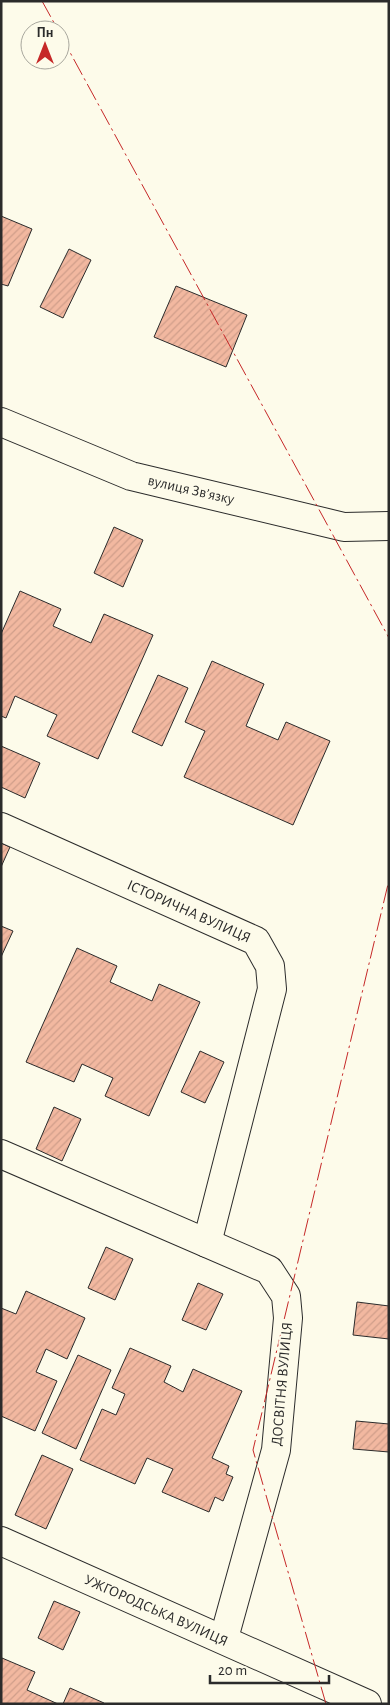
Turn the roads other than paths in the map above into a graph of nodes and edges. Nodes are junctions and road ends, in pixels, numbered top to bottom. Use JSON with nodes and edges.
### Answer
{"nodes":[{"id":1,"x":1,"y":422,"type":"edge"},
{"id":2,"x":389,"y":526,"type":"edge"},
{"id":3,"x":1,"y":828,"type":"edge"},
{"id":4,"x":1,"y":1154,"type":"edge"},
{"id":5,"x":207,"y":1243,"type":"junction"},
{"id":6,"x":1,"y":1541,"type":"edge"},
{"id":7,"x":224,"y":1638,"type":"junction"},
{"id":8,"x":367,"y":1704,"type":"edge"}],
"edges":[{"from":1,"to":2,"type":"street","name":"вулиця Звʼязку"},
{"from":3,"to":5,"type":"street","name":"ІСТОРИЧНА ВУЛИЦЯ"},
{"from":4,"to":5,"type":"street","name":"ДОСВІТНЯ ВУЛИЦЯ"},
{"from":5,"to":7,"type":"street","name":"ДОСВІТНЯ ВУЛИЦЯ"},
{"from":6,"to":7,"type":"street","name":"УЖГОРОДСЬКА ВУЛИЦЯ"},
{"from":7,"to":8,"type":"street","name":"УЖГОРОДСЬКА ВУЛИЦЯ"}]}
